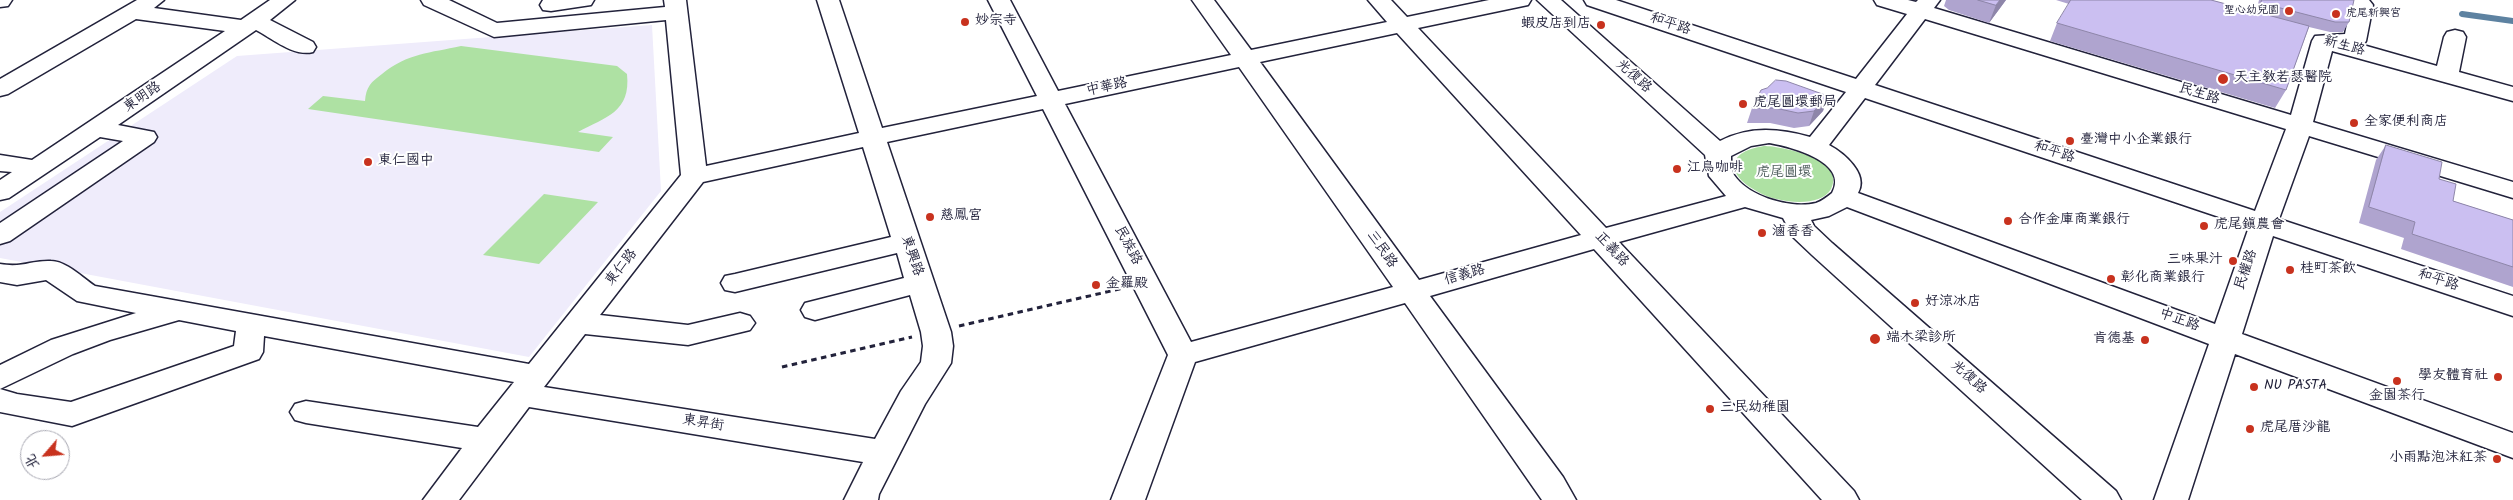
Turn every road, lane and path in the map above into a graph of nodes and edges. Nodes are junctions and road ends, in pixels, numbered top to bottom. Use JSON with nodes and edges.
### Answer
{"nodes":[{"id":1,"x":153,"y":0,"type":"edge"},
{"id":2,"x":284,"y":0,"type":"edge"},
{"id":3,"x":432,"y":0,"type":"edge"},
{"id":4,"x":583,"y":0,"type":"edge"},
{"id":5,"x":828,"y":0,"type":"edge"},
{"id":6,"x":999,"y":0,"type":"edge"},
{"id":7,"x":1203,"y":0,"type":"edge"},
{"id":8,"x":1379,"y":0,"type":"edge"},
{"id":9,"x":1520,"y":0,"type":"edge"},
{"id":10,"x":1548,"y":0,"type":"edge"},
{"id":11,"x":1595,"y":0,"type":"edge"},
{"id":12,"x":1885,"y":0,"type":"edge"},
{"id":13,"x":2358,"y":0,"type":"edge"},
{"id":14,"x":675,"y":3,"type":"edge"},
{"id":15,"x":551,"y":5,"type":"dead end"},
{"id":16,"x":1925,"y":5,"type":"edge"},
{"id":17,"x":132,"y":12,"type":"junction"},
{"id":18,"x":251,"y":24,"type":"junction"},
{"id":19,"x":1402,"y":25,"type":"junction"},
{"id":20,"x":2455,"y":37,"type":"dead end"},
{"id":21,"x":2314,"y":39,"type":"junction"},
{"id":22,"x":305,"y":47,"type":"dead end"},
{"id":23,"x":1246,"y":58,"type":"junction"},
{"id":24,"x":2447,"y":75,"type":"junction"},
{"id":25,"x":1860,"y":88,"type":"junction"},
{"id":26,"x":0,"y":90,"type":"edge"},
{"id":27,"x":2513,"y":94,"type":"edge"},
{"id":28,"x":1050,"y":100,"type":"junction"},
{"id":29,"x":2300,"y":126,"type":"junction"},
{"id":30,"x":97,"y":129,"type":"junction"},
{"id":31,"x":872,"y":138,"type":"junction"},
{"id":32,"x":1815,"y":147,"type":"junction"},
{"id":33,"x":1718,"y":153,"type":"junction"},
{"id":34,"x":0,"y":163,"type":"edge"},
{"id":35,"x":38,"y":168,"type":"junction"},
{"id":36,"x":694,"y":176,"type":"junction"},
{"id":37,"x":2513,"y":190,"type":"edge"},
{"id":38,"x":0,"y":192,"type":"edge"},
{"id":39,"x":1844,"y":197,"type":"junction"},
{"id":40,"x":1746,"y":198,"type":"junction"},
{"id":41,"x":1793,"y":212,"type":"junction"},
{"id":42,"x":2264,"y":223,"type":"junction"},
{"id":43,"x":0,"y":234,"type":"edge"},
{"id":44,"x":1600,"y":238,"type":"junction"},
{"id":45,"x":906,"y":242,"type":"junction"},
{"id":46,"x":0,"y":273,"type":"edge"},
{"id":47,"x":735,"y":283,"type":"dead end"},
{"id":48,"x":920,"y":283,"type":"junction"},
{"id":49,"x":1146,"y":283,"type":"junction"},
{"id":50,"x":1410,"y":292,"type":"junction"},
{"id":51,"x":87,"y":294,"type":"junction"},
{"id":52,"x":2513,"y":306,"type":"edge"},
{"id":53,"x":815,"y":310,"type":"dead end"},
{"id":54,"x":176,"y":311,"type":"junction"},
{"id":55,"x":578,"y":323,"type":"junction"},
{"id":56,"x":740,"y":323,"type":"dead end"},
{"id":57,"x":251,"y":324,"type":"junction"},
{"id":58,"x":936,"y":332,"type":"junction"},
{"id":59,"x":100,"y":333,"type":"junction"},
{"id":60,"x":2224,"y":337,"type":"junction"},
{"id":61,"x":1183,"y":355,"type":"junction"},
{"id":62,"x":782,"y":367,"type":"dead end"},
{"id":63,"x":0,"y":378,"type":"edge"},
{"id":64,"x":530,"y":385,"type":"junction"},
{"id":65,"x":0,"y":400,"type":"edge"},
{"id":66,"x":306,"y":412,"type":"dead end"},
{"id":67,"x":485,"y":440,"type":"junction"},
{"id":68,"x":2513,"y":446,"type":"edge"},
{"id":69,"x":883,"y":453,"type":"junction"},
{"id":70,"x":440,"y":500,"type":"edge"},
{"id":71,"x":861,"y":500,"type":"edge"},
{"id":72,"x":1128,"y":500,"type":"edge"},
{"id":73,"x":1559,"y":500,"type":"edge"},
{"id":74,"x":1842,"y":500,"type":"edge"},
{"id":75,"x":2104,"y":500,"type":"edge"},
{"id":76,"x":2171,"y":500,"type":"edge"}],
"edges":[{"from":1,"to":17,"type":"street"},
{"from":2,"to":18,"type":"street","name":"東明路"},
{"from":3,"to":14,"type":"street"},
{"from":4,"to":15,"type":"street"},
{"from":5,"to":31,"type":"street","name":"東興路"},
{"from":6,"to":28,"type":"street","name":"民族路"},
{"from":7,"to":23,"type":"street","name":"三民路"},
{"from":8,"to":19,"type":"street","name":"正義路"},
{"from":9,"to":19,"type":"street","name":"中華路"},
{"from":10,"to":33,"type":"street","name":"光復路"},
{"from":11,"to":25,"type":"street","name":"和平路"},
{"from":12,"to":16,"type":"street","name":"民生路"},
{"from":13,"to":21,"type":"street"},
{"from":14,"to":36,"type":"street"},
{"from":16,"to":25,"type":"street"},
{"from":16,"to":29,"type":"street","name":"民生路"},
{"from":17,"to":18,"type":"street"},
{"from":17,"to":26,"type":"street"},
{"from":18,"to":22,"type":"street"},
{"from":18,"to":30,"type":"street","name":"東明路"},
{"from":19,"to":23,"type":"street","name":"中華路"},
{"from":19,"to":44,"type":"street","name":"正義路"},
{"from":20,"to":24,"type":"street"},
{"from":21,"to":24,"type":"street","name":"新生路"},
{"from":21,"to":29,"type":"street","name":"民權路"},
{"from":23,"to":28,"type":"street","name":"中華路"},
{"from":23,"to":50,"type":"street","name":"三民路"},
{"from":24,"to":27,"type":"street","name":"新生路"},
{"from":25,"to":32,"type":"street"},
{"from":25,"to":42,"type":"street","name":"和平路"},
{"from":28,"to":31,"type":"street","name":"中華路"},
{"from":28,"to":49,"type":"street","name":"民族路"},
{"from":29,"to":37,"type":"street","name":"民生路"},
{"from":29,"to":42,"type":"street","name":"民權路"},
{"from":30,"to":35,"type":"street","name":"東明路"},
{"from":30,"to":43,"type":"street"},
{"from":31,"to":36,"type":"street","name":"中華路"},
{"from":31,"to":45,"type":"street","name":"東興路"},
{"from":32,"to":33,"type":"street"},
{"from":32,"to":39,"type":"street"},
{"from":33,"to":40,"type":"street"},
{"from":34,"to":35,"type":"street"},
{"from":35,"to":38,"type":"street","name":"東明路"},
{"from":36,"to":55,"type":"street","name":"東仁路"},
{"from":39,"to":41,"type":"street"},
{"from":39,"to":60,"type":"street","name":"中正路"},
{"from":40,"to":41,"type":"street"},
{"from":40,"to":44,"type":"street","name":"信義路"},
{"from":41,"to":75,"type":"street","name":"光復路"},
{"from":42,"to":52,"type":"street","name":"和平路"},
{"from":42,"to":60,"type":"street","name":"民權路"},
{"from":44,"to":50,"type":"street","name":"信義路"},
{"from":44,"to":74,"type":"street","name":"正義路"},
{"from":45,"to":47,"type":"street"},
{"from":45,"to":48,"type":"street","name":"東興路"},
{"from":46,"to":51,"type":"street"},
{"from":48,"to":53,"type":"street"},
{"from":48,"to":58,"type":"street","name":"東興路"},
{"from":49,"to":58,"type":"path"},
{"from":49,"to":61,"type":"street","name":"民族路"},
{"from":50,"to":61,"type":"street","name":"信義路"},
{"from":50,"to":73,"type":"street","name":"三民路"},
{"from":51,"to":54,"type":"street","name":"東昇街"},
{"from":51,"to":59,"type":"street"},
{"from":54,"to":57,"type":"street","name":"東昇街"},
{"from":54,"to":59,"type":"street"},
{"from":55,"to":56,"type":"street"},
{"from":55,"to":64,"type":"street","name":"東仁路"},
{"from":57,"to":64,"type":"street","name":"東昇街"},
{"from":57,"to":65,"type":"street"},
{"from":58,"to":62,"type":"path"},
{"from":58,"to":69,"type":"street","name":"東興路"},
{"from":59,"to":63,"type":"street"},
{"from":60,"to":68,"type":"street","name":"中正路"},
{"from":60,"to":76,"type":"street","name":"民權路"},
{"from":61,"to":72,"type":"street"},
{"from":64,"to":67,"type":"street","name":"東仁路"},
{"from":64,"to":69,"type":"street","name":"東昇街"},
{"from":66,"to":67,"type":"street"},
{"from":67,"to":70,"type":"street","name":"東仁路"},
{"from":69,"to":71,"type":"street","name":"東興路"}]}
